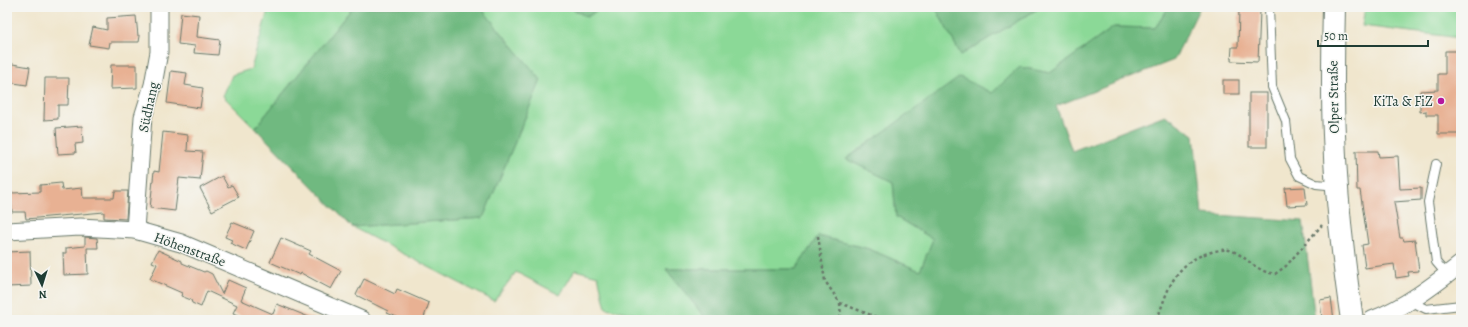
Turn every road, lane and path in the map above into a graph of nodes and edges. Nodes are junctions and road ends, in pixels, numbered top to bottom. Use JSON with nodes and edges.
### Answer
{"nodes":[{"id":1,"x":159,"y":7,"type":"edge"},
{"id":2,"x":1269,"y":7,"type":"edge"},
{"id":3,"x":1334,"y":7,"type":"edge"},
{"id":4,"x":1436,"y":164,"type":"dead end"},
{"id":5,"x":1338,"y":187,"type":"junction"},
{"id":6,"x":135,"y":230,"type":"junction"},
{"id":7,"x":7,"y":231,"type":"edge"},
{"id":8,"x":1342,"y":234,"type":"junction"},
{"id":9,"x":818,"y":236,"type":"dead end"},
{"id":10,"x":1461,"y":264,"type":"edge"},
{"id":11,"x":1447,"y":275,"type":"junction"},
{"id":12,"x":1409,"y":301,"type":"junction"},
{"id":13,"x":840,"y":303,"type":"junction"},
{"id":14,"x":1461,"y":305,"type":"edge"},
{"id":15,"x":362,"y":320,"type":"edge"},
{"id":16,"x":841,"y":320,"type":"edge"},
{"id":17,"x":884,"y":320,"type":"edge"},
{"id":18,"x":895,"y":320,"type":"edge"},
{"id":19,"x":912,"y":320,"type":"edge"},
{"id":20,"x":1157,"y":320,"type":"edge"},
{"id":21,"x":1352,"y":320,"type":"edge"},
{"id":22,"x":1372,"y":320,"type":"edge"}],
"edges":[{"from":1,"to":6,"type":"street","name":"Südhang"},
{"from":2,"to":5,"type":"lane"},
{"from":3,"to":5,"type":"main road","name":"Olper Straße"},
{"from":4,"to":11,"type":"lane"},
{"from":5,"to":8,"type":"main road","name":"Olper Straße"},
{"from":6,"to":7,"type":"street","name":"Höhenstraße"},
{"from":6,"to":15,"type":"street","name":"Höhenstraße"},
{"from":8,"to":20,"type":"path"},
{"from":8,"to":21,"type":"main road","name":"Olper Straße"},
{"from":9,"to":13,"type":"path"},
{"from":10,"to":11,"type":"street"},
{"from":11,"to":12,"type":"street"},
{"from":12,"to":14,"type":"lane"},
{"from":12,"to":22,"type":"street"},
{"from":13,"to":16,"type":"path"},
{"from":13,"to":17,"type":"path"},
{"from":18,"to":19,"type":"path"}]}
